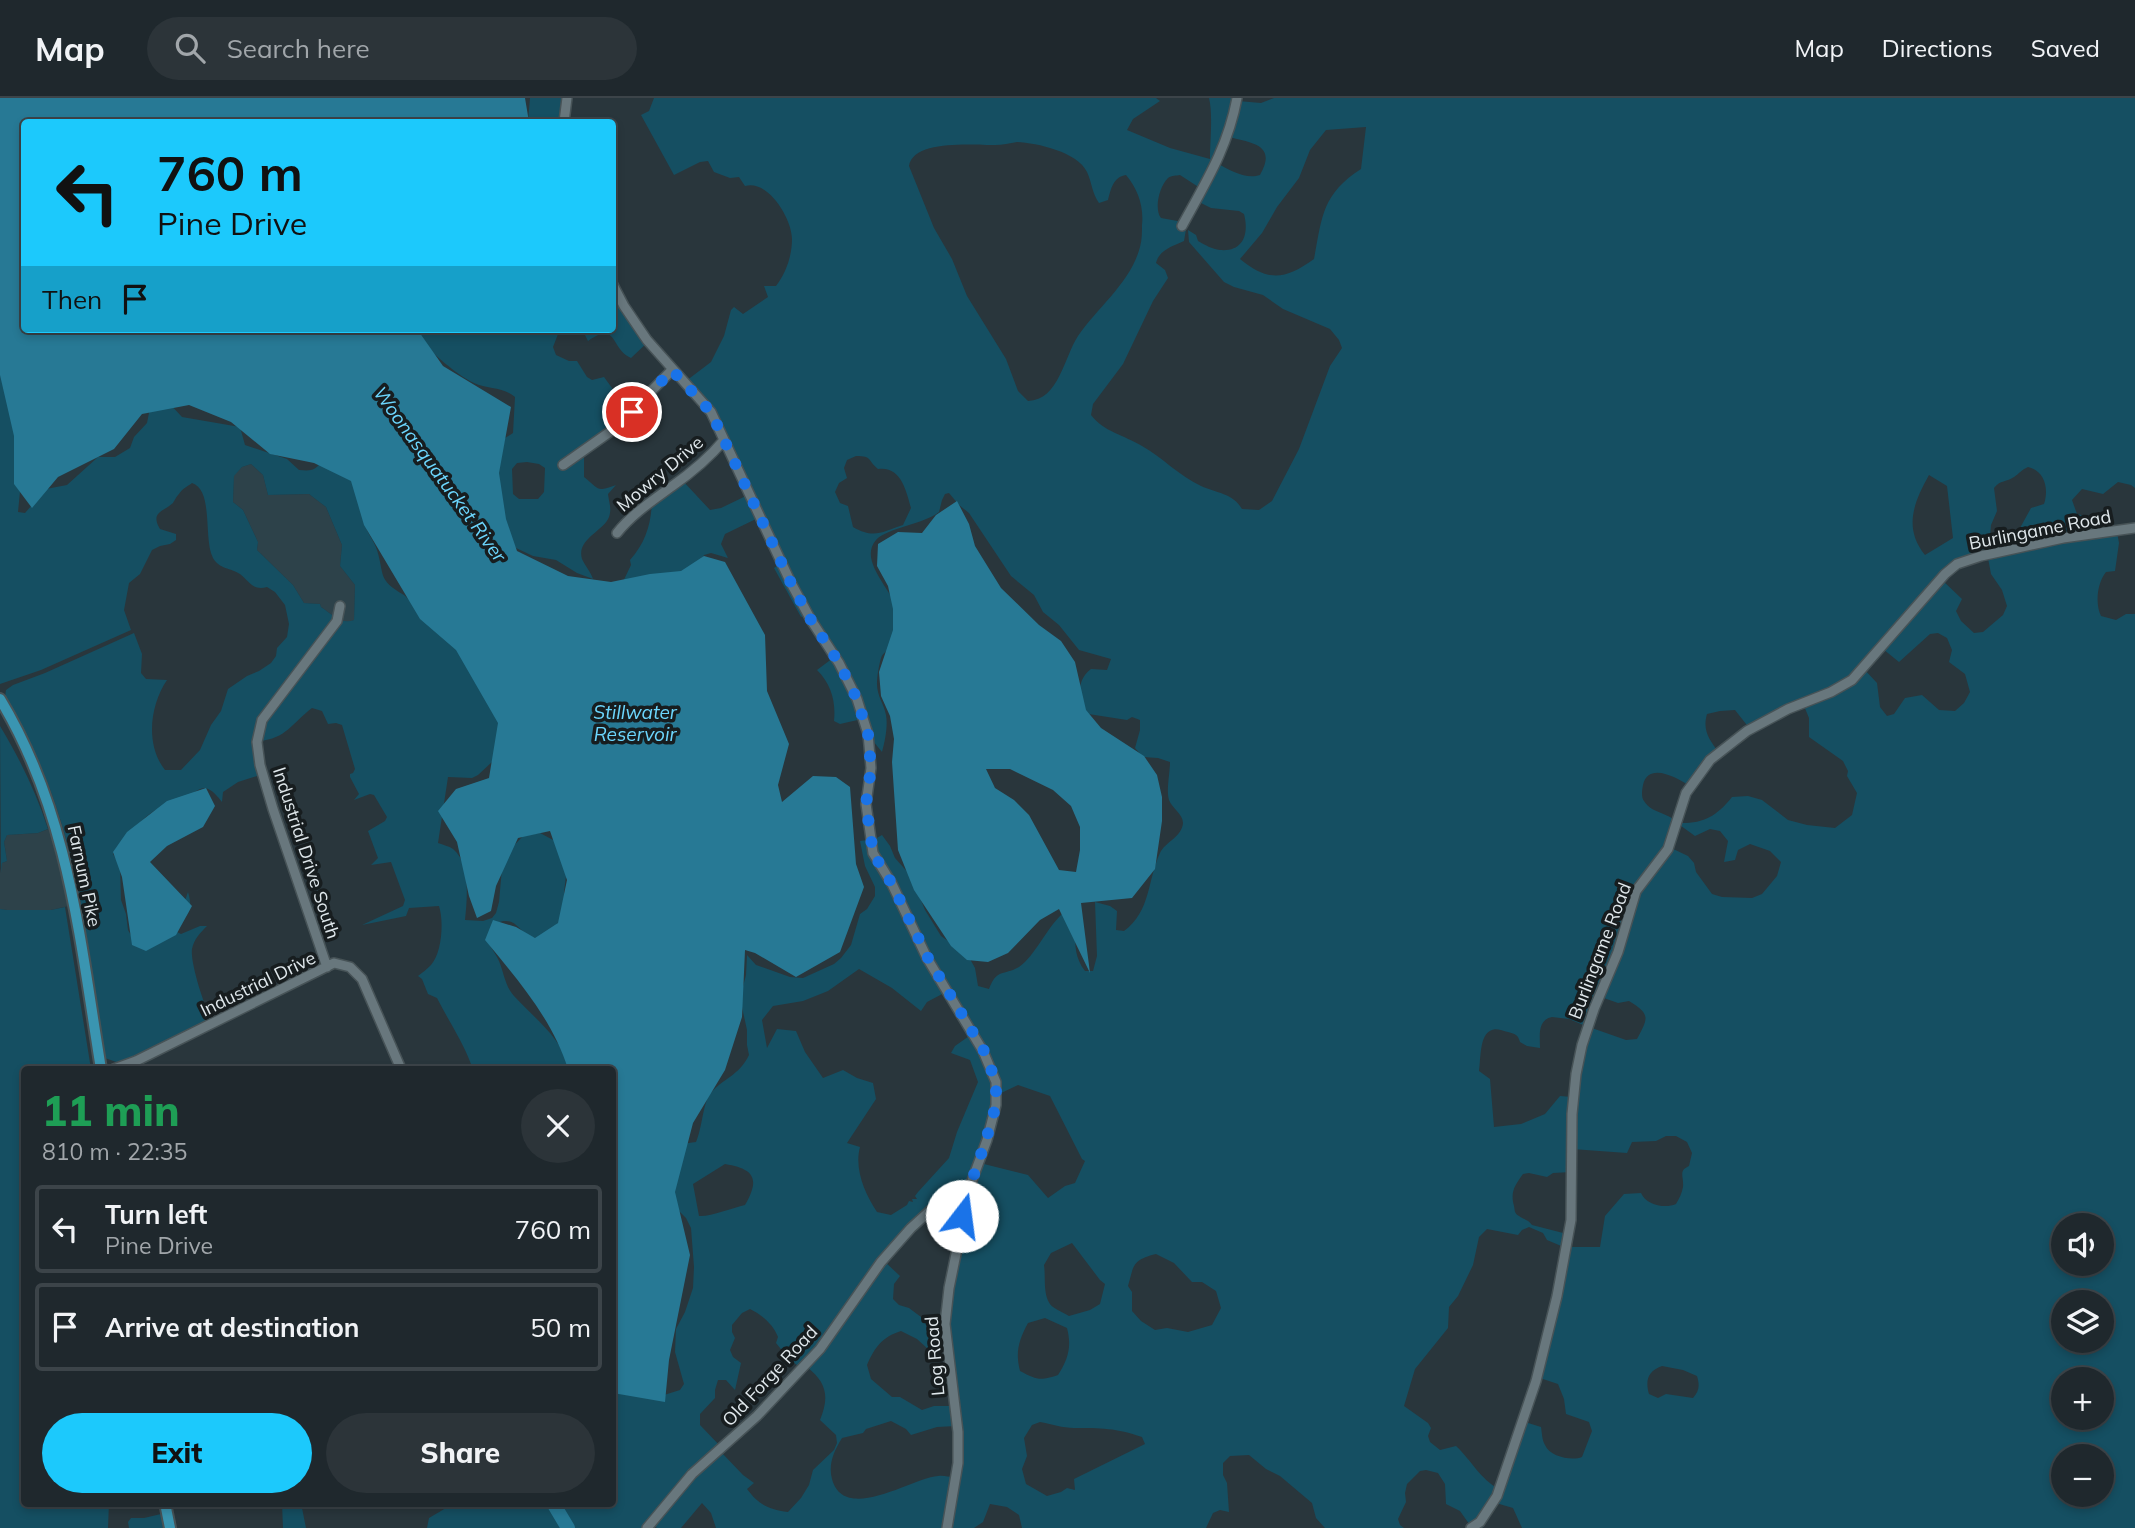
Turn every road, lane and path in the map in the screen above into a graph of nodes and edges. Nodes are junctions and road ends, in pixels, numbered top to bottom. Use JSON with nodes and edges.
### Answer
{"nodes":[{"id":1,"x":567,"y":98,"type":"edge"},
{"id":2,"x":1237,"y":98,"type":"edge"},
{"id":3,"x":564,"y":119,"type":"edge"},
{"id":4,"x":1182,"y":226,"type":"dead end"},
{"id":5,"x":616,"y":291,"type":"edge"},
{"id":6,"x":672,"y":370,"type":"junction"},
{"id":7,"x":724,"y":440,"type":"junction"},
{"id":8,"x":563,"y":466,"type":"dead end"},
{"id":9,"x":2135,"y":528,"type":"edge"},
{"id":10,"x":617,"y":533,"type":"dead end"},
{"id":11,"x":340,"y":606,"type":"dead end"},
{"id":12,"x":0,"y":699,"type":"edge"},
{"id":13,"x":327,"y":967,"type":"junction"},
{"id":14,"x":101,"y":1066,"type":"edge"},
{"id":15,"x":122,"y":1066,"type":"edge"},
{"id":16,"x":400,"y":1066,"type":"edge"},
{"id":17,"x":970,"y":1186,"type":"junction"},
{"id":18,"x":167,"y":1507,"type":"edge"},
{"id":19,"x":170,"y":1528,"type":"edge"},
{"id":20,"x":647,"y":1528,"type":"edge"},
{"id":21,"x":947,"y":1528,"type":"edge"},
{"id":22,"x":1471,"y":1528,"type":"edge"}],
"edges":[{"from":1,"to":3,"type":"street"},
{"from":2,"to":4,"type":"street"},
{"from":5,"to":6,"type":"street","name":"Log Road"},
{"from":6,"to":7,"type":"street","name":"Log Road"},
{"from":6,"to":8,"type":"street"},
{"from":7,"to":10,"type":"street","name":"Mowry Drive"},
{"from":7,"to":17,"type":"street","name":"Log Road"},
{"from":9,"to":22,"type":"street","name":"Burlingame Road"},
{"from":11,"to":13,"type":"street","name":"Industrial Drive South"},
{"from":12,"to":14,"type":"main road","name":"Farnum Pike"},
{"from":13,"to":15,"type":"street","name":"Industrial Drive"},
{"from":13,"to":16,"type":"street","name":"Industrial Drive"},
{"from":17,"to":20,"type":"street","name":"Old Forge Road"},
{"from":17,"to":21,"type":"street","name":"Log Road"},
{"from":18,"to":19,"type":"main road"}]}
